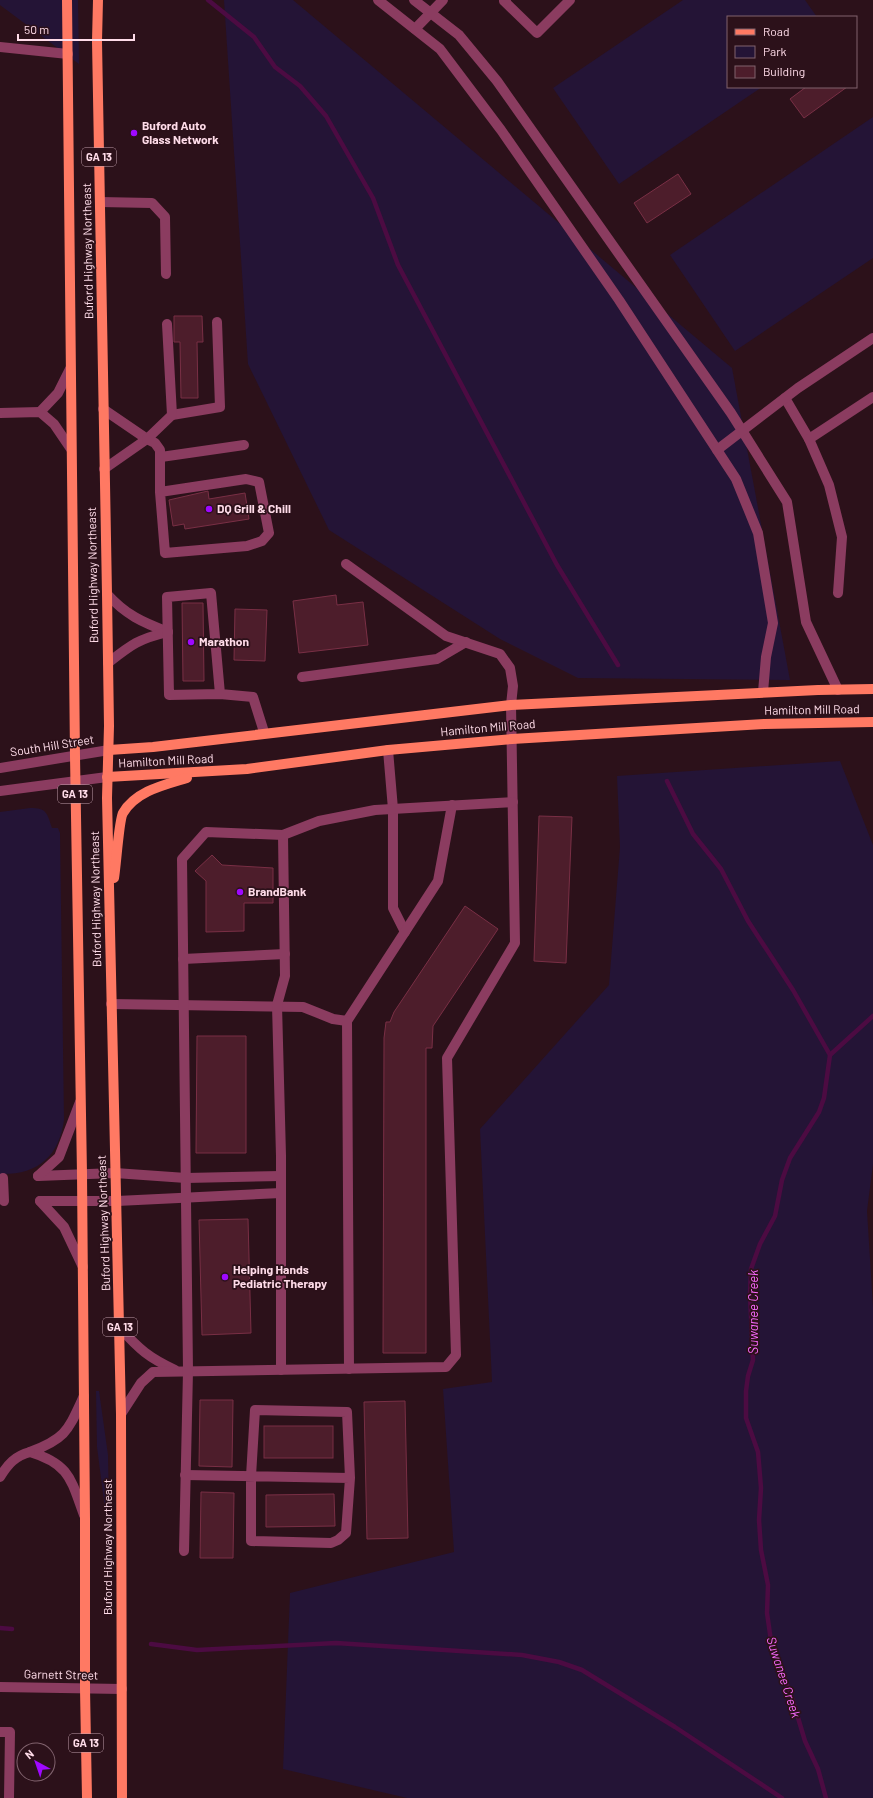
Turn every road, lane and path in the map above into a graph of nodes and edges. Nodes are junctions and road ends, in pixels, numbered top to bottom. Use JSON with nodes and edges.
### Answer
{"nodes":[{"id":1,"x":67,"y":0,"type":"edge"},
{"id":2,"x":98,"y":0,"type":"edge"},
{"id":3,"x":378,"y":0,"type":"edge"},
{"id":4,"x":414,"y":0,"type":"edge"},
{"id":5,"x":443,"y":0,"type":"edge"},
{"id":6,"x":506,"y":0,"type":"edge"},
{"id":7,"x":570,"y":0,"type":"edge"},
{"id":8,"x":432,"y":12,"type":"junction"},
{"id":9,"x":415,"y":29,"type":"junction"},
{"id":10,"x":0,"y":47,"type":"edge"},
{"id":11,"x":68,"y":54,"type":"junction"},
{"id":12,"x":100,"y":202,"type":"junction"},
{"id":13,"x":166,"y":274,"type":"dead end"},
{"id":14,"x":217,"y":322,"type":"dead end"},
{"id":15,"x":167,"y":324,"type":"dead end"},
{"id":16,"x":873,"y":338,"type":"edge"},
{"id":17,"x":70,"y":369,"type":"junction"},
{"id":18,"x":873,"y":397,"type":"edge"},
{"id":19,"x":785,"y":398,"type":"junction"},
{"id":20,"x":103,"y":408,"type":"junction"},
{"id":21,"x":40,"y":412,"type":"junction"},
{"id":22,"x":0,"y":413,"type":"edge"},
{"id":23,"x":172,"y":415,"type":"junction"},
{"id":24,"x":742,"y":430,"type":"junction"},
{"id":25,"x":147,"y":439,"type":"junction"},
{"id":26,"x":809,"y":439,"type":"junction"},
{"id":27,"x":244,"y":445,"type":"dead end"},
{"id":28,"x":71,"y":449,"type":"junction"},
{"id":29,"x":717,"y":450,"type":"junction"},
{"id":30,"x":161,"y":457,"type":"junction"},
{"id":31,"x":104,"y":469,"type":"junction"},
{"id":32,"x":160,"y":492,"type":"junction"},
{"id":33,"x":346,"y":564,"type":"dead end"},
{"id":34,"x":838,"y":593,"type":"dead end"},
{"id":35,"x":107,"y":594,"type":"junction"},
{"id":36,"x":168,"y":632,"type":"junction"},
{"id":37,"x":466,"y":642,"type":"junction"},
{"id":38,"x":108,"y":663,"type":"junction"},
{"id":39,"x":302,"y":677,"type":"dead end"},
{"id":40,"x":873,"y":689,"type":"edge"},
{"id":41,"x":838,"y":690,"type":"junction"},
{"id":42,"x":763,"y":692,"type":"junction"},
{"id":43,"x":220,"y":694,"type":"junction"},
{"id":44,"x":511,"y":705,"type":"junction"},
{"id":45,"x":873,"y":722,"type":"edge"},
{"id":46,"x":264,"y":732,"type":"junction"},
{"id":47,"x":512,"y":739,"type":"junction"},
{"id":48,"x":108,"y":750,"type":"junction"},
{"id":49,"x":388,"y":750,"type":"junction"},
{"id":50,"x":75,"y":756,"type":"junction"},
{"id":51,"x":0,"y":768,"type":"edge"},
{"id":52,"x":206,"y":772,"type":"junction"},
{"id":53,"x":107,"y":777,"type":"junction"},
{"id":54,"x":75,"y":782,"type":"junction"},
{"id":55,"x":0,"y":791,"type":"edge"},
{"id":56,"x":513,"y":802,"type":"junction"},
{"id":57,"x":452,"y":805,"type":"junction"},
{"id":58,"x":393,"y":809,"type":"junction"},
{"id":59,"x":283,"y":834,"type":"junction"},
{"id":60,"x":110,"y":906,"type":"junction"},
{"id":61,"x":405,"y":932,"type":"junction"},
{"id":62,"x":285,"y":954,"type":"junction"},
{"id":63,"x":183,"y":959,"type":"junction"},
{"id":64,"x":111,"y":1004,"type":"junction"},
{"id":65,"x":184,"y":1005,"type":"junction"},
{"id":66,"x":277,"y":1006,"type":"junction"},
{"id":67,"x":347,"y":1021,"type":"junction"},
{"id":68,"x":81,"y":1100,"type":"junction"},
{"id":69,"x":115,"y":1173,"type":"junction"},
{"id":70,"x":82,"y":1174,"type":"junction"},
{"id":71,"x":281,"y":1176,"type":"junction"},
{"id":72,"x":3,"y":1178,"type":"dead end"},
{"id":73,"x":186,"y":1178,"type":"junction"},
{"id":74,"x":281,"y":1193,"type":"junction"},
{"id":75,"x":186,"y":1197,"type":"junction"},
{"id":76,"x":4,"y":1201,"type":"dead end"},
{"id":77,"x":82,"y":1201,"type":"junction"},
{"id":78,"x":117,"y":1201,"type":"junction"},
{"id":79,"x":83,"y":1266,"type":"junction"},
{"id":80,"x":120,"y":1328,"type":"junction"},
{"id":81,"x":349,"y":1368,"type":"junction"},
{"id":82,"x":281,"y":1370,"type":"junction"},
{"id":83,"x":177,"y":1371,"type":"junction"},
{"id":84,"x":188,"y":1371,"type":"junction"},
{"id":85,"x":84,"y":1396,"type":"junction"},
{"id":86,"x":121,"y":1414,"type":"junction"},
{"id":87,"x":30,"y":1452,"type":"junction"},
{"id":88,"x":185,"y":1475,"type":"junction"},
{"id":89,"x":251,"y":1476,"type":"junction"},
{"id":90,"x":0,"y":1477,"type":"edge"},
{"id":91,"x":350,"y":1478,"type":"junction"},
{"id":92,"x":85,"y":1518,"type":"junction"},
{"id":93,"x":184,"y":1551,"type":"dead end"},
{"id":94,"x":0,"y":1687,"type":"edge"},
{"id":95,"x":85,"y":1689,"type":"junction"},
{"id":96,"x":122,"y":1689,"type":"junction"},
{"id":97,"x":0,"y":1732,"type":"edge"},
{"id":98,"x":6,"y":1797,"type":"edge"},
{"id":99,"x":87,"y":1798,"type":"edge"},
{"id":100,"x":122,"y":1798,"type":"edge"}],
"edges":[{"from":1,"to":11,"type":"main road","name":"Buford Highway Northeast","number":"GA 13"},
{"from":2,"to":12,"type":"main road","name":"Buford Highway Northeast","number":"GA 13"},
{"from":3,"to":9,"type":"street"},
{"from":4,"to":8,"type":"street"},
{"from":5,"to":8,"type":"street"},
{"from":6,"to":7,"type":"street"},
{"from":8,"to":9,"type":"street"},
{"from":8,"to":24,"type":"street"},
{"from":9,"to":29,"type":"street"},
{"from":10,"to":11,"type":"street"},
{"from":11,"to":17,"type":"main road","name":"Buford Highway Northeast","number":"GA 13"},
{"from":12,"to":13,"type":"street"},
{"from":12,"to":20,"type":"main road","name":"Buford Highway Northeast","number":"GA 13"},
{"from":14,"to":23,"type":"street"},
{"from":15,"to":23,"type":"street"},
{"from":16,"to":19,"type":"street"},
{"from":17,"to":21,"type":"street"},
{"from":17,"to":28,"type":"main road","name":"Buford Highway Northeast","number":"GA 13"},
{"from":18,"to":26,"type":"street"},
{"from":19,"to":24,"type":"street"},
{"from":19,"to":26,"type":"street"},
{"from":20,"to":25,"type":"street"},
{"from":20,"to":31,"type":"main road","name":"Buford Highway Northeast","number":"GA 13"},
{"from":21,"to":22,"type":"street"},
{"from":21,"to":28,"type":"street"},
{"from":23,"to":25,"type":"street"},
{"from":24,"to":29,"type":"street"},
{"from":24,"to":41,"type":"street"},
{"from":25,"to":30,"type":"street"},
{"from":25,"to":31,"type":"street"},
{"from":26,"to":34,"type":"street"},
{"from":27,"to":30,"type":"street"},
{"from":28,"to":50,"type":"main road","name":"Buford Highway Northeast","number":"GA 13"},
{"from":29,"to":42,"type":"street"},
{"from":30,"to":32,"type":"street"},
{"from":31,"to":35,"type":"main road","name":"Buford Highway Northeast","number":"GA 13"},
{"from":32,"to":32,"type":"street"},
{"from":33,"to":37,"type":"street"},
{"from":35,"to":36,"type":"street"},
{"from":35,"to":38,"type":"main road","name":"Buford Highway Northeast","number":"GA 13"},
{"from":36,"to":38,"type":"street"},
{"from":36,"to":43,"type":"street"},
{"from":36,"to":43,"type":"street"},
{"from":37,"to":39,"type":"street"},
{"from":37,"to":44,"type":"street"},
{"from":38,"to":48,"type":"main road","name":"Buford Highway Northeast","number":"GA 13"},
{"from":40,"to":41,"type":"main road","name":"Hamilton Mill Road"},
{"from":41,"to":42,"type":"main road","name":"Hamilton Mill Road"},
{"from":42,"to":44,"type":"main road","name":"Hamilton Mill Road"},
{"from":43,"to":46,"type":"street"},
{"from":44,"to":46,"type":"main road","name":"Hamilton Mill Road"},
{"from":44,"to":47,"type":"street"},
{"from":45,"to":47,"type":"main road","name":"Hamilton Mill Road"},
{"from":46,"to":48,"type":"main road","name":"Hamilton Mill Road"},
{"from":47,"to":49,"type":"main road","name":"Hamilton Mill Road"},
{"from":47,"to":56,"type":"street"},
{"from":48,"to":50,"type":"street","name":"South Hill Street"},
{"from":48,"to":53,"type":"main road","name":"Buford Highway Northeast","number":"GA 13"},
{"from":49,"to":52,"type":"main road","name":"Hamilton Mill Road"},
{"from":49,"to":58,"type":"street"},
{"from":50,"to":51,"type":"street","name":"South Hill Street"},
{"from":50,"to":54,"type":"main road","name":"Buford Highway Northeast","number":"GA 13"},
{"from":52,"to":53,"type":"main road","name":"Hamilton Mill Road"},
{"from":52,"to":60,"type":"main road"},
{"from":53,"to":54,"type":"street"},
{"from":53,"to":60,"type":"main road","name":"Buford Highway Northeast","number":"GA 13"},
{"from":54,"to":55,"type":"street"},
{"from":54,"to":68,"type":"main road","name":"Buford Highway Northeast","number":"GA 13"},
{"from":56,"to":57,"type":"street"},
{"from":56,"to":81,"type":"street"},
{"from":57,"to":58,"type":"street"},
{"from":57,"to":61,"type":"street"},
{"from":58,"to":59,"type":"street"},
{"from":58,"to":61,"type":"street"},
{"from":59,"to":62,"type":"street"},
{"from":59,"to":63,"type":"street"},
{"from":60,"to":64,"type":"main road","name":"Buford Highway Northeast","number":"GA 13"},
{"from":61,"to":67,"type":"street"},
{"from":62,"to":63,"type":"street"},
{"from":62,"to":66,"type":"street"},
{"from":63,"to":65,"type":"street"},
{"from":64,"to":65,"type":"street"},
{"from":64,"to":69,"type":"main road","name":"Buford Highway Northeast","number":"GA 13"},
{"from":65,"to":66,"type":"street"},
{"from":65,"to":73,"type":"street"},
{"from":66,"to":67,"type":"street"},
{"from":66,"to":71,"type":"street"},
{"from":67,"to":81,"type":"street"},
{"from":68,"to":70,"type":"main road","name":"Buford Highway Northeast","number":"GA 13"},
{"from":68,"to":70,"type":"street"},
{"from":69,"to":70,"type":"street"},
{"from":69,"to":73,"type":"street"},
{"from":69,"to":78,"type":"main road","name":"Buford Highway Northeast","number":"GA 13"},
{"from":70,"to":77,"type":"main road","name":"Buford Highway Northeast","number":"GA 13"},
{"from":71,"to":73,"type":"street"},
{"from":71,"to":74,"type":"street"},
{"from":72,"to":76,"type":"street"},
{"from":73,"to":75,"type":"street"},
{"from":74,"to":75,"type":"street"},
{"from":74,"to":82,"type":"street"},
{"from":75,"to":78,"type":"street"},
{"from":75,"to":84,"type":"street"},
{"from":77,"to":78,"type":"street"},
{"from":77,"to":79,"type":"main road","name":"Buford Highway Northeast","number":"GA 13"},
{"from":77,"to":79,"type":"street"},
{"from":78,"to":80,"type":"main road","name":"Buford Highway Northeast","number":"GA 13"},
{"from":79,"to":85,"type":"main road","name":"Buford Highway Northeast","number":"GA 13"},
{"from":80,"to":83,"type":"street"},
{"from":80,"to":86,"type":"main road","name":"Buford Highway Northeast","number":"GA 13"},
{"from":81,"to":82,"type":"street"},
{"from":82,"to":84,"type":"street"},
{"from":83,"to":84,"type":"street"},
{"from":83,"to":86,"type":"street"},
{"from":84,"to":88,"type":"street"},
{"from":85,"to":87,"type":"street"},
{"from":85,"to":92,"type":"main road","name":"Buford Highway Northeast","number":"GA 13"},
{"from":86,"to":96,"type":"main road","name":"Buford Highway Northeast","number":"GA 13"},
{"from":87,"to":90,"type":"street"},
{"from":87,"to":92,"type":"street"},
{"from":88,"to":89,"type":"street"},
{"from":88,"to":93,"type":"street"},
{"from":89,"to":91,"type":"street"},
{"from":89,"to":91,"type":"street"},
{"from":89,"to":91,"type":"street"},
{"from":92,"to":95,"type":"main road","name":"Buford Highway Northeast","number":"GA 13"},
{"from":94,"to":95,"type":"street","name":"Garnett Street"},
{"from":95,"to":96,"type":"street","name":"Garnett Street"},
{"from":95,"to":99,"type":"main road","name":"Buford Highway Northeast","number":"GA 13"},
{"from":96,"to":100,"type":"main road","name":"Buford Highway Northeast","number":"GA 13"},
{"from":97,"to":98,"type":"street"}]}
